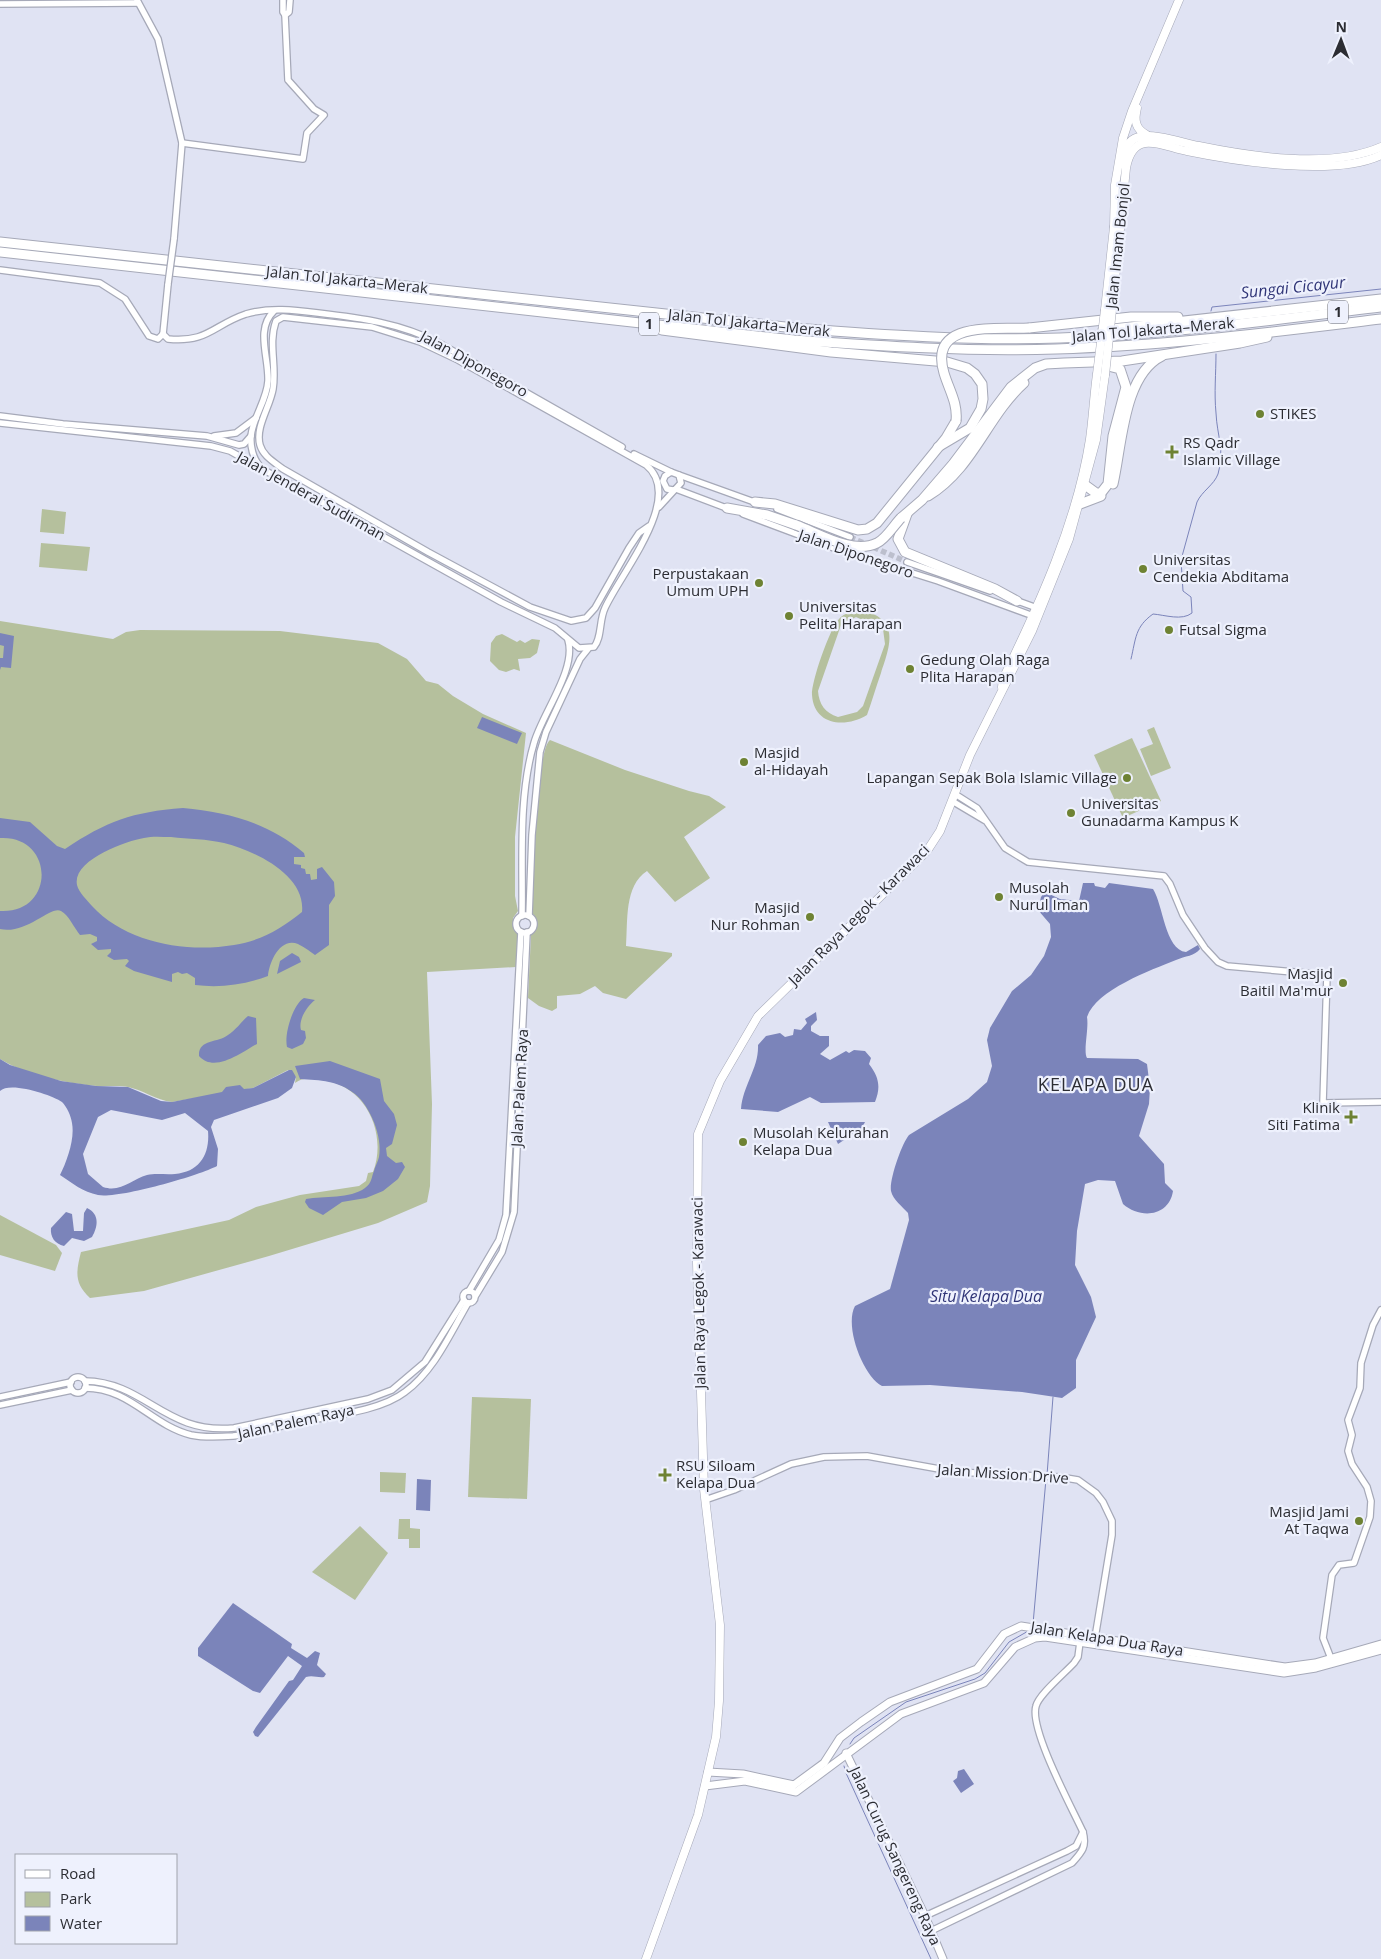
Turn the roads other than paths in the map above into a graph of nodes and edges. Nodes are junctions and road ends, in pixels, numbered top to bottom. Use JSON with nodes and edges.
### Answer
{"nodes":[{"id":1,"x":283,"y":0,"type":"edge"},
{"id":2,"x":290,"y":0,"type":"edge"},
{"id":3,"x":1179,"y":0,"type":"edge"},
{"id":4,"x":138,"y":1,"type":"edge"},
{"id":5,"x":69,"y":2,"type":"edge"},
{"id":6,"x":0,"y":4,"type":"edge"},
{"id":7,"x":286,"y":16,"type":"junction"},
{"id":8,"x":1142,"y":92,"type":"junction"},
{"id":9,"x":1152,"y":137,"type":"junction"},
{"id":10,"x":182,"y":143,"type":"junction"},
{"id":11,"x":1381,"y":147,"type":"edge"},
{"id":12,"x":1381,"y":155,"type":"edge"},
{"id":13,"x":1296,"y":162,"type":"junction"},
{"id":14,"x":1116,"y":229,"type":"junction"},
{"id":15,"x":0,"y":242,"type":"edge"},
{"id":16,"x":0,"y":252,"type":"edge"},
{"id":17,"x":0,"y":270,"type":"edge"},
{"id":18,"x":1381,"y":299,"type":"edge"},
{"id":19,"x":1381,"y":307,"type":"edge"},
{"id":20,"x":274,"y":311,"type":"junction"},
{"id":21,"x":1238,"y":316,"type":"junction"},
{"id":22,"x":1381,"y":318,"type":"edge"},
{"id":23,"x":634,"y":322,"type":"junction"},
{"id":24,"x":1300,"y":329,"type":"junction"},
{"id":25,"x":163,"y":334,"type":"junction"},
{"id":26,"x":1060,"y":338,"type":"junction"},
{"id":27,"x":158,"y":339,"type":"junction"},
{"id":28,"x":168,"y":339,"type":"junction"},
{"id":29,"x":451,"y":349,"type":"junction"},
{"id":30,"x":1169,"y":353,"type":"junction"},
{"id":31,"x":458,"y":360,"type":"junction"},
{"id":32,"x":1101,"y":374,"type":"junction"},
{"id":33,"x":550,"y":412,"type":"junction"},
{"id":34,"x":0,"y":416,"type":"edge"},
{"id":35,"x":258,"y":417,"type":"junction"},
{"id":36,"x":568,"y":417,"type":"junction"},
{"id":37,"x":0,"y":423,"type":"edge"},
{"id":38,"x":262,"y":424,"type":"joint"},
{"id":39,"x":207,"y":436,"type":"junction"},
{"id":40,"x":251,"y":436,"type":"junction"},
{"id":41,"x":241,"y":445,"type":"junction"},
{"id":42,"x":938,"y":447,"type":"junction"},
{"id":43,"x":238,"y":454,"type":"junction"},
{"id":44,"x":643,"y":464,"type":"junction"},
{"id":45,"x":655,"y":465,"type":"junction"},
{"id":46,"x":260,"y":467,"type":"junction"},
{"id":47,"x":671,"y":472,"type":"junction"},
{"id":48,"x":679,"y":475,"type":"junction"},
{"id":49,"x":1084,"y":488,"type":"junction"},
{"id":50,"x":674,"y":490,"type":"junction"},
{"id":51,"x":1096,"y":497,"type":"junction"},
{"id":52,"x":922,"y":500,"type":"junction"},
{"id":53,"x":755,"y":502,"type":"junction"},
{"id":54,"x":328,"y":504,"type":"junction"},
{"id":55,"x":1080,"y":504,"type":"junction"},
{"id":56,"x":727,"y":508,"type":"junction"},
{"id":57,"x":657,"y":509,"type":"junction"},
{"id":58,"x":355,"y":510,"type":"junction"},
{"id":59,"x":905,"y":515,"type":"junction"},
{"id":60,"x":649,"y":526,"type":"junction"},
{"id":61,"x":850,"y":538,"type":"tunnel mouth"},
{"id":62,"x":428,"y":552,"type":"junction"},
{"id":63,"x":907,"y":562,"type":"tunnel mouth"},
{"id":64,"x":620,"y":564,"type":"junction"},
{"id":65,"x":437,"y":567,"type":"junction"},
{"id":66,"x":618,"y":584,"type":"junction"},
{"id":67,"x":512,"y":597,"type":"junction"},
{"id":68,"x":1017,"y":601,"type":"junction"},
{"id":69,"x":1037,"y":608,"type":"junction"},
{"id":70,"x":529,"y":615,"type":"junction"},
{"id":71,"x":1035,"y":616,"type":"junction"},
{"id":72,"x":568,"y":638,"type":"junction"},
{"id":73,"x":588,"y":649,"type":"junction"},
{"id":74,"x":953,"y":798,"type":"junction"},
{"id":75,"x":526,"y":916,"type":"junction"},
{"id":76,"x":524,"y":932,"type":"junction"},
{"id":77,"x":1381,"y":1102,"type":"edge"},
{"id":78,"x":469,"y":1291,"type":"junction"},
{"id":79,"x":476,"y":1295,"type":"junction"},
{"id":80,"x":466,"y":1302,"type":"junction"},
{"id":81,"x":1381,"y":1310,"type":"edge"},
{"id":82,"x":85,"y":1381,"type":"junction"},
{"id":83,"x":70,"y":1382,"type":"junction"},
{"id":84,"x":85,"y":1388,"type":"junction"},
{"id":85,"x":72,"y":1390,"type":"junction"},
{"id":86,"x":0,"y":1397,"type":"edge"},
{"id":87,"x":0,"y":1406,"type":"edge"},
{"id":88,"x":704,"y":1500,"type":"junction"},
{"id":89,"x":1045,"y":1628,"type":"junction"},
{"id":90,"x":1045,"y":1637,"type":"junction"},
{"id":91,"x":1095,"y":1638,"type":"junction"},
{"id":92,"x":1080,"y":1642,"type":"junction"},
{"id":93,"x":1381,"y":1644,"type":"edge"},
{"id":94,"x":1381,"y":1650,"type":"edge"},
{"id":95,"x":1332,"y":1661,"type":"junction"},
{"id":96,"x":846,"y":1753,"type":"junction"},
{"id":97,"x":708,"y":1772,"type":"junction"},
{"id":98,"x":742,"y":1778,"type":"junction"},
{"id":99,"x":705,"y":1786,"type":"junction"},
{"id":100,"x":794,"y":1788,"type":"junction"},
{"id":101,"x":1082,"y":1832,"type":"junction"},
{"id":102,"x":1008,"y":1879,"type":"junction"},
{"id":103,"x":1014,"y":1890,"type":"junction"},
{"id":104,"x":925,"y":1916,"type":"junction"},
{"id":105,"x":931,"y":1931,"type":"junction"},
{"id":106,"x":646,"y":1959,"type":"edge"},
{"id":107,"x":943,"y":1959,"type":"edge"}],
"edges":[{"from":1,"to":7,"type":"street"},
{"from":2,"to":7,"type":"street"},
{"from":3,"to":8,"type":"main road","name":"Jalan Imam Bonjol"},
{"from":4,"to":5,"type":"street"},
{"from":4,"to":10,"type":"street"},
{"from":5,"to":6,"type":"street"},
{"from":7,"to":10,"type":"street"},
{"from":8,"to":9,"type":"main road"},
{"from":8,"to":14,"type":"main road","name":"Jalan Imam Bonjol"},
{"from":9,"to":13,"type":"main road","name":"Jalan Imam Bonjol"},
{"from":9,"to":14,"type":"main road"},
{"from":10,"to":25,"type":"street","bridge":true},
{"from":11,"to":13,"type":"main road","name":"Jalan Imam Bonjol"},
{"from":12,"to":13,"type":"main road","name":"Jalan Imam Bonjol"},
{"from":13,"to":14,"type":"main road","name":"Jalan Imam Bonjol"},
{"from":14,"to":32,"type":"main road","name":"Jalan Imam Bonjol","bridge":true},
{"from":15,"to":26,"type":"highway","name":"Jalan Tol Jakarta–Merak","number":"1"},
{"from":16,"to":23,"type":"highway","name":"Jalan Tol Jakarta–Merak","number":"1"},
{"from":17,"to":27,"type":"street"},
{"from":18,"to":21,"type":"highway"},
{"from":19,"to":26,"type":"highway","name":"Jalan Tol Jakarta–Merak","number":"1"},
{"from":20,"to":28,"type":"street","name":"Jalan Diponegoro"},
{"from":20,"to":29,"type":"street","name":"Jalan Diponegoro"},
{"from":20,"to":35,"type":"street"},
{"from":21,"to":26,"type":"highway"},
{"from":21,"to":42,"type":"highway","bridge":true},
{"from":22,"to":24,"type":"highway","name":"Jalan Tol Jakarta–Merak","number":"1"},
{"from":23,"to":24,"type":"highway","name":"Jalan Tol Jakarta–Merak","number":"1"},
{"from":23,"to":42,"type":"highway"},
{"from":24,"to":30,"type":"highway"},
{"from":25,"to":27,"type":"street"},
{"from":25,"to":28,"type":"street"},
{"from":27,"to":28,"type":"street","name":"Jalan Diponegoro"},
{"from":29,"to":31,"type":"street"},
{"from":29,"to":36,"type":"street","name":"Jalan Diponegoro"},
{"from":30,"to":51,"type":"highway"},
{"from":30,"to":52,"type":"highway"},
{"from":31,"to":33,"type":"street","name":"Jalan Diponegoro"},
{"from":31,"to":38,"type":"street","name":"Jalan Diponegoro"},
{"from":32,"to":49,"type":"main road","name":"Jalan Imam Bonjol"},
{"from":32,"to":69,"type":"main road","name":"Jalan Imam Bonjol"},
{"from":33,"to":36,"type":"street"},
{"from":33,"to":44,"type":"street","name":"Jalan Diponegoro"},
{"from":34,"to":39,"type":"street","name":"Jalan Jenderal Sudirman"},
{"from":35,"to":39,"type":"street"},
{"from":35,"to":40,"type":"street"},
{"from":36,"to":45,"type":"street","name":"Jalan Diponegoro"},
{"from":37,"to":43,"type":"street","name":"Jalan Jenderal Sudirman"},
{"from":38,"to":58,"type":"street","name":"Jalan Jenderal Sudirman"},
{"from":39,"to":41,"type":"street","name":"Jalan Jenderal Sudirman"},
{"from":40,"to":41,"type":"street","name":"Jalan Jenderal Sudirman"},
{"from":40,"to":46,"type":"street"},
{"from":41,"to":43,"type":"street"},
{"from":42,"to":53,"type":"highway"},
{"from":43,"to":46,"type":"street","name":"Jalan Jenderal Sudirman"},
{"from":44,"to":45,"type":"street"},
{"from":44,"to":57,"type":"street","name":"Jalan Diponegoro"},
{"from":45,"to":47,"type":"street","name":"Jalan Diponegoro"},
{"from":46,"to":54,"type":"street","name":"Jalan Jenderal Sudirman"},
{"from":47,"to":48,"type":"street"},
{"from":47,"to":50,"type":"street"},
{"from":48,"to":50,"type":"street"},
{"from":48,"to":53,"type":"street","name":"Jalan Diponegoro"},
{"from":49,"to":51,"type":"highway"},
{"from":49,"to":52,"type":"highway"},
{"from":49,"to":55,"type":"main road","name":"Jalan Imam Bonjol"},
{"from":50,"to":56,"type":"street","name":"Jalan Diponegoro"},
{"from":50,"to":57,"type":"street"},
{"from":51,"to":55,"type":"highway"},
{"from":52,"to":59,"type":"highway"},
{"from":53,"to":61,"type":"street","name":"Jalan Diponegoro"},
{"from":54,"to":58,"type":"street"},
{"from":54,"to":65,"type":"street","name":"Jalan Jenderal Sudirman"},
{"from":55,"to":71,"type":"main road","name":"Jalan Imam Bonjol"},
{"from":56,"to":59,"type":"highway","bridge":true},
{"from":56,"to":71,"type":"street","name":"Jalan Diponegoro"},
{"from":57,"to":60,"type":"street"},
{"from":58,"to":62,"type":"street","name":"Jalan Jenderal Sudirman"},
{"from":59,"to":68,"type":"highway"},
{"from":60,"to":64,"type":"street"},
{"from":60,"to":66,"type":"street"},
{"from":62,"to":65,"type":"street"},
{"from":62,"to":67,"type":"street","name":"Jalan Jenderal Sudirman"},
{"from":63,"to":68,"type":"street","name":"Jalan Diponegoro"},
{"from":64,"to":66,"type":"street"},
{"from":64,"to":67,"type":"street","name":"Jalan Jenderal Sudirman"},
{"from":65,"to":70,"type":"street","name":"Jalan Jenderal Sudirman"},
{"from":66,"to":73,"type":"street"},
{"from":67,"to":70,"type":"street"},
{"from":68,"to":69,"type":"street","name":"Jalan Diponegoro"},
{"from":69,"to":71,"type":"main road","name":"Jalan Imam Bonjol"},
{"from":70,"to":72,"type":"street","name":"Jalan Jenderal Sudirman"},
{"from":71,"to":74,"type":"main road","name":"Jalan Raya Legok - Karawaci"},
{"from":72,"to":73,"type":"street"},
{"from":72,"to":75,"type":"street"},
{"from":73,"to":75,"type":"street"},
{"from":74,"to":77,"type":"street"},
{"from":74,"to":88,"type":"main road","name":"Jalan Raya Legok - Karawaci"},
{"from":75,"to":76,"type":"street"},
{"from":75,"to":76,"type":"street"},
{"from":76,"to":78,"type":"street","name":"Jalan Palem Raya"},
{"from":76,"to":79,"type":"street","name":"Jalan Palem Raya"},
{"from":78,"to":79,"type":"street"},
{"from":78,"to":80,"type":"street","name":"Jalan Palem Raya"},
{"from":79,"to":80,"type":"street","name":"Jalan Palem Raya"},
{"from":80,"to":82,"type":"street","name":"Jalan Palem Raya"},
{"from":80,"to":84,"type":"street","name":"Jalan Palem Raya"},
{"from":81,"to":95,"type":"street"},
{"from":82,"to":83,"type":"street"},
{"from":82,"to":84,"type":"street"},
{"from":83,"to":85,"type":"street"},
{"from":83,"to":86,"type":"street"},
{"from":84,"to":85,"type":"street"},
{"from":85,"to":87,"type":"street"},
{"from":88,"to":91,"type":"street","name":"Jalan Mission Drive"},
{"from":88,"to":97,"type":"main road","name":"Jalan Raya Legok - Karawaci"},
{"from":89,"to":90,"type":"main road"},
{"from":89,"to":91,"type":"main road","name":"Jalan Kelapa Dua Raya"},
{"from":89,"to":100,"type":"main road","name":"Jalan Kelapa Dua Raya"},
{"from":90,"to":92,"type":"main road","name":"Jalan Kelapa Dua Raya"},
{"from":90,"to":96,"type":"main road","name":"Jalan Kelapa Dua Raya"},
{"from":91,"to":95,"type":"main road","name":"Jalan Kelapa Dua Raya"},
{"from":92,"to":95,"type":"main road","name":"Jalan Kelapa Dua Raya"},
{"from":92,"to":101,"type":"street"},
{"from":93,"to":95,"type":"main road","name":"Jalan Kelapa Dua Raya"},
{"from":94,"to":95,"type":"main road","name":"Jalan Kelapa Dua Raya"},
{"from":96,"to":100,"type":"main road","name":"Jalan Kelapa Dua Raya"},
{"from":96,"to":104,"type":"main road","name":"Jalan Curug Sangereng Raya"},
{"from":97,"to":98,"type":"main road"},
{"from":97,"to":99,"type":"main road","name":"Jalan Raya Legok - Karawaci"},
{"from":98,"to":99,"type":"main road"},
{"from":98,"to":100,"type":"main road"},
{"from":99,"to":106,"type":"main road","name":"Jalan Raya Legok - Karawaci"},
{"from":101,"to":102,"type":"street"},
{"from":101,"to":103,"type":"street"},
{"from":102,"to":103,"type":"street"},
{"from":102,"to":104,"type":"street"},
{"from":103,"to":105,"type":"street"},
{"from":104,"to":105,"type":"main road","name":"Jalan Curug Sangereng Raya"},
{"from":105,"to":107,"type":"main road","name":"Jalan Curug Sangereng Raya"}]}
